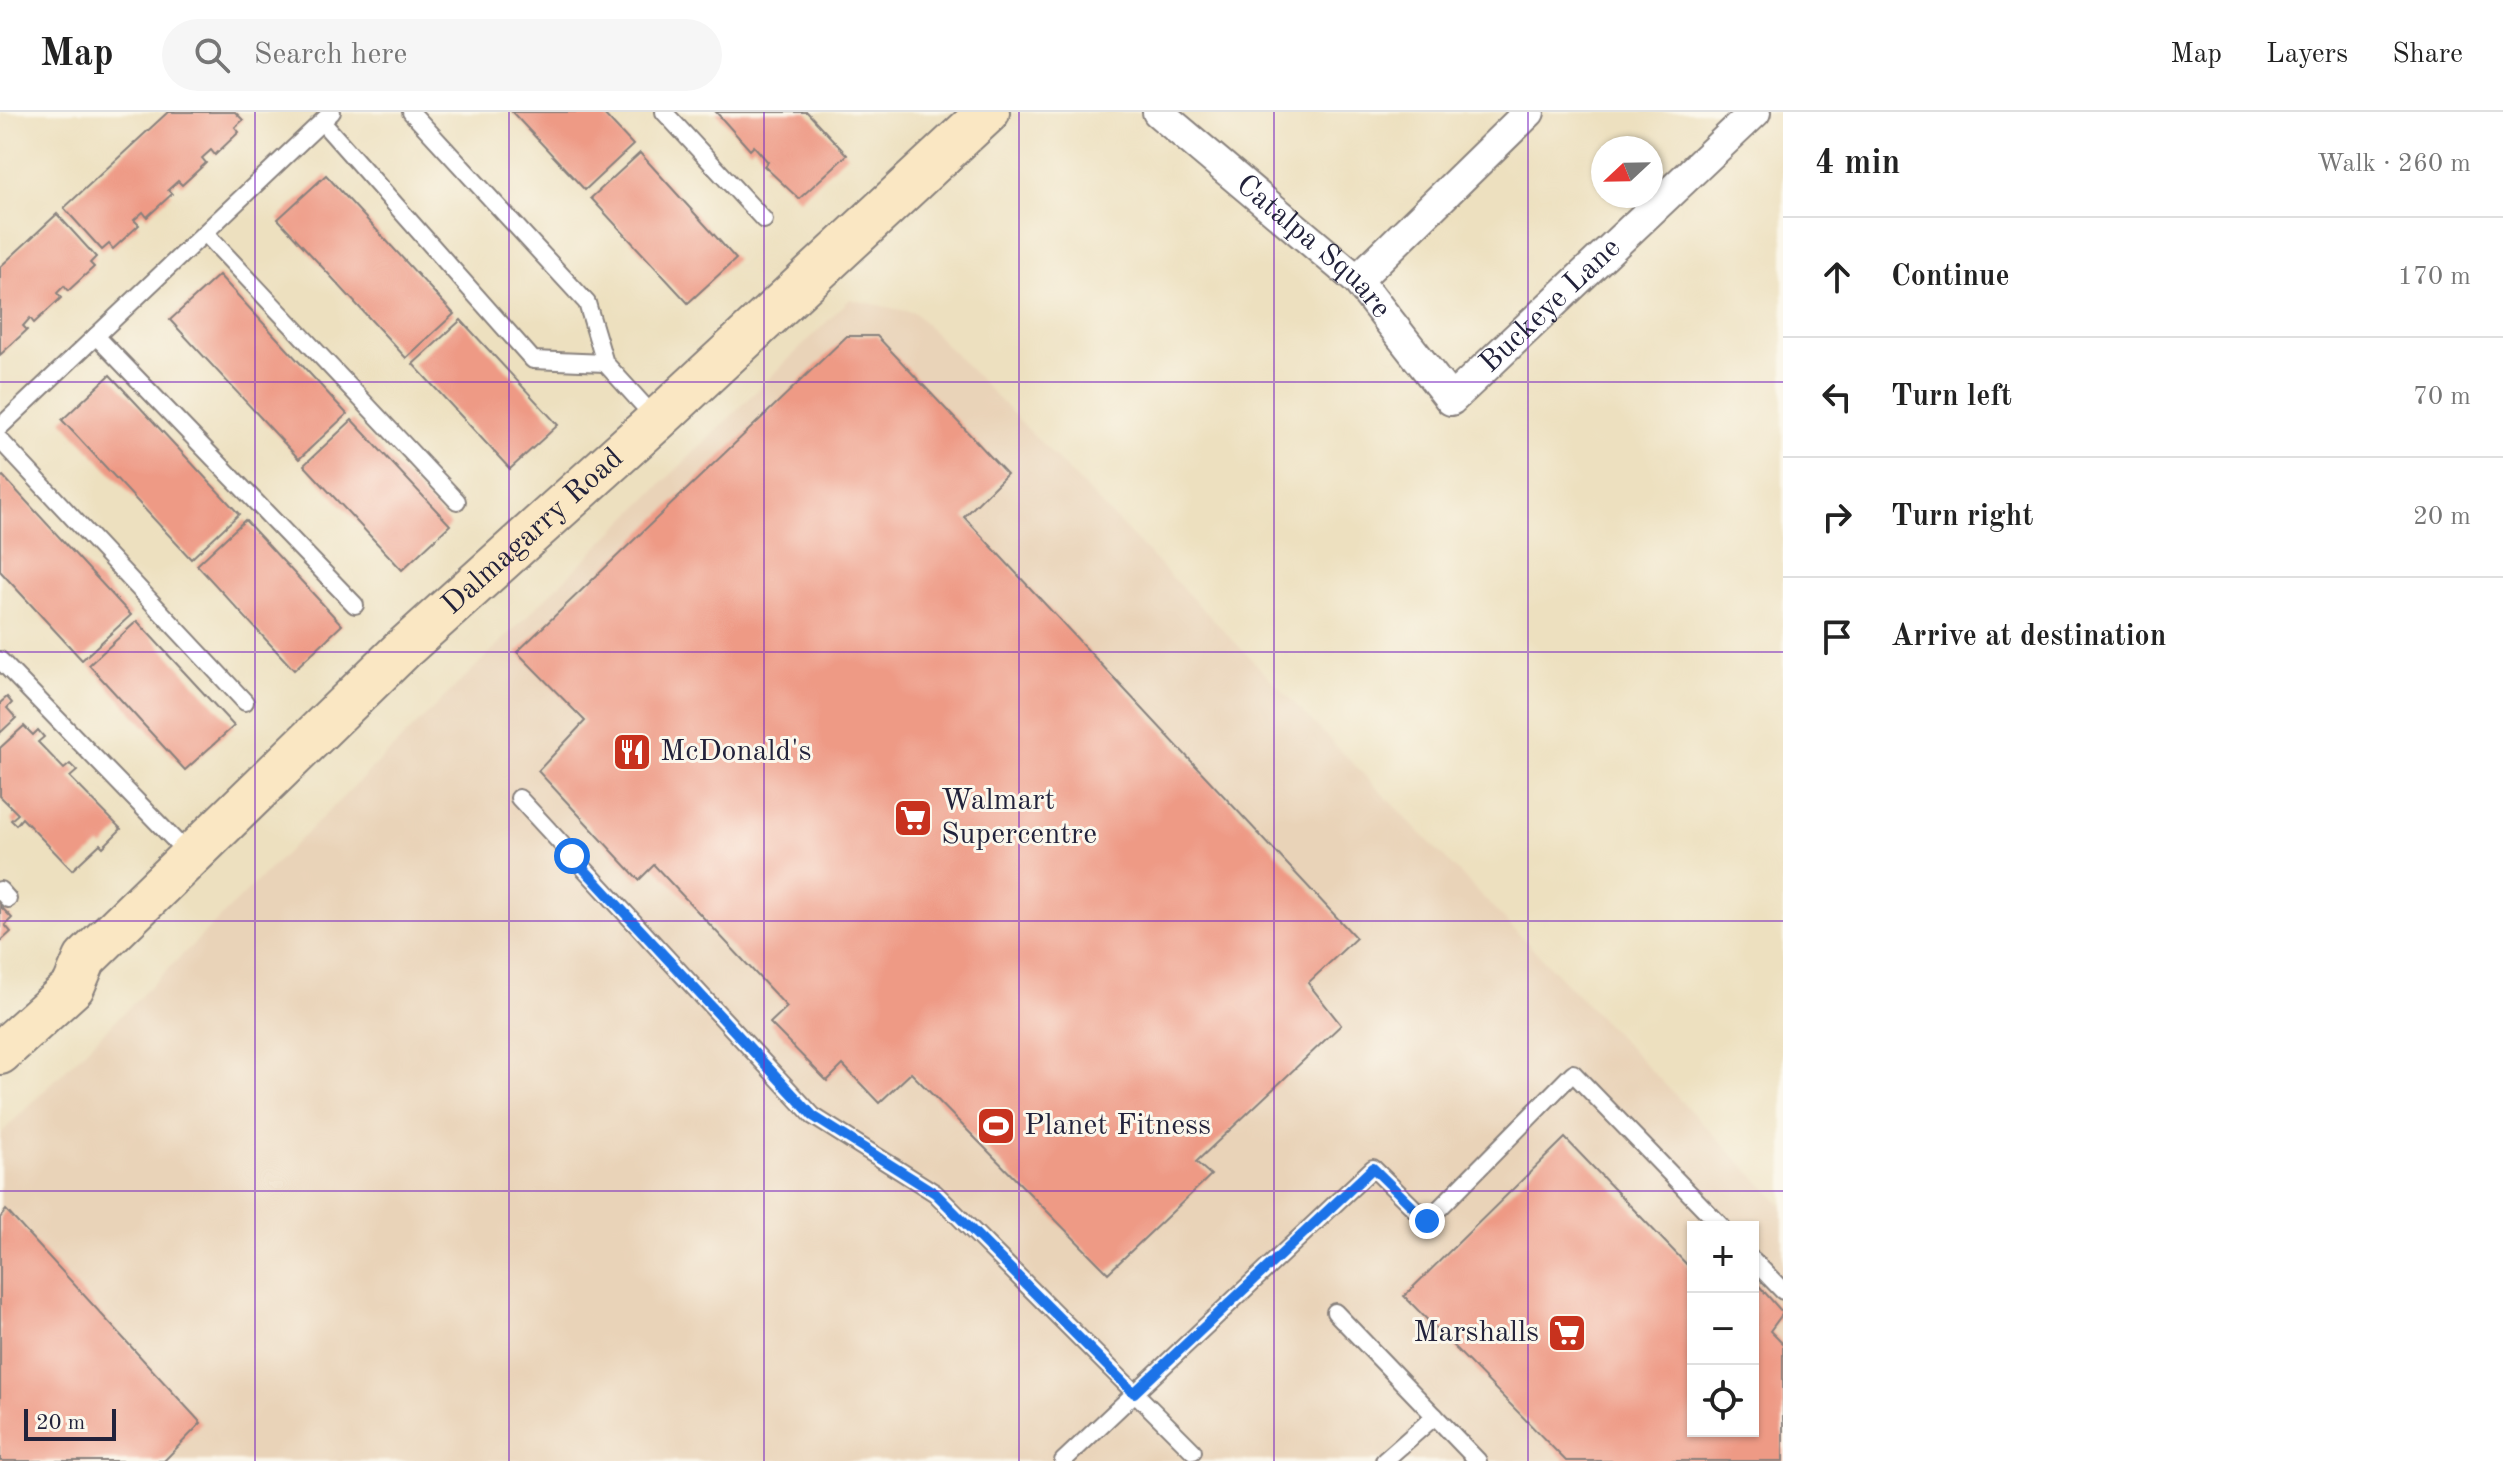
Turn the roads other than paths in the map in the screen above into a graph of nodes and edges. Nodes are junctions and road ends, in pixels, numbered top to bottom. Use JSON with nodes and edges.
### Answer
{"nodes":[{"id":1,"x":411,"y":112,"type":"edge"},
{"id":2,"x":664,"y":112,"type":"edge"},
{"id":3,"x":988,"y":112,"type":"edge"},
{"id":4,"x":1158,"y":112,"type":"edge"},
{"id":5,"x":1529,"y":112,"type":"edge"},
{"id":6,"x":1755,"y":112,"type":"edge"},
{"id":7,"x":327,"y":117,"type":"edge"},
{"id":8,"x":764,"y":220,"type":"dead end"},
{"id":9,"x":205,"y":233,"type":"junction"},
{"id":10,"x":1357,"y":280,"type":"junction"},
{"id":11,"x":96,"y":336,"type":"junction"},
{"id":12,"x":605,"y":363,"type":"junction"},
{"id":13,"x":1451,"y":400,"type":"joint"},
{"id":14,"x":657,"y":420,"type":"junction"},
{"id":15,"x":0,"y":427,"type":"edge"},
{"id":16,"x":0,"y":440,"type":"edge"},
{"id":17,"x":457,"y":501,"type":"dead end"},
{"id":18,"x":355,"y":605,"type":"dead end"},
{"id":19,"x":0,"y":660,"type":"edge"},
{"id":20,"x":245,"y":702,"type":"dead end"},
{"id":21,"x":519,"y":798,"type":"dead end"},
{"id":22,"x":191,"y":856,"type":"junction"},
{"id":23,"x":85,"y":959,"type":"junction"},
{"id":24,"x":0,"y":1020,"type":"edge"},
{"id":25,"x":0,"y":1053,"type":"edge"},
{"id":26,"x":1716,"y":1221,"type":"edge"},
{"id":27,"x":1759,"y":1266,"type":"edge"},
{"id":28,"x":1783,"y":1291,"type":"edge"},
{"id":29,"x":1335,"y":1312,"type":"dead end"},
{"id":30,"x":1134,"y":1393,"type":"junction"},
{"id":31,"x":1435,"y":1416,"type":"junction"},
{"id":32,"x":1193,"y":1451,"type":"dead end"},
{"id":33,"x":1063,"y":1461,"type":"edge"},
{"id":34,"x":1384,"y":1461,"type":"edge"},
{"id":35,"x":1478,"y":1461,"type":"edge"}],
"edges":[{"from":1,"to":12,"type":"lane"},
{"from":2,"to":8,"type":"lane"},
{"from":3,"to":14,"type":"street","name":"Dalmagarry Road"},
{"from":4,"to":10,"type":"street","name":"Catalpa Square"},
{"from":5,"to":10,"type":"street"},
{"from":6,"to":13,"type":"street","name":"Buckeye Lane"},
{"from":7,"to":9,"type":"lane"},
{"from":7,"to":12,"type":"lane"},
{"from":9,"to":11,"type":"lane"},
{"from":9,"to":17,"type":"lane"},
{"from":10,"to":13,"type":"street","name":"Catalpa Square"},
{"from":11,"to":15,"type":"lane"},
{"from":11,"to":18,"type":"lane"},
{"from":12,"to":14,"type":"lane"},
{"from":14,"to":22,"type":"street","name":"Dalmagarry Road"},
{"from":16,"to":20,"type":"lane"},
{"from":19,"to":22,"type":"lane"},
{"from":21,"to":30,"type":"lane"},
{"from":22,"to":23,"type":"street","name":"Dalmagarry Road"},
{"from":23,"to":24,"type":"street","name":"Dalmagarry Road"},
{"from":23,"to":25,"type":"street","name":"Dalmagarry Road"},
{"from":26,"to":30,"type":"lane"},
{"from":27,"to":28,"type":"lane"},
{"from":29,"to":31,"type":"lane"},
{"from":30,"to":32,"type":"lane"},
{"from":30,"to":33,"type":"lane"},
{"from":31,"to":34,"type":"lane"},
{"from":31,"to":35,"type":"lane"}]}
